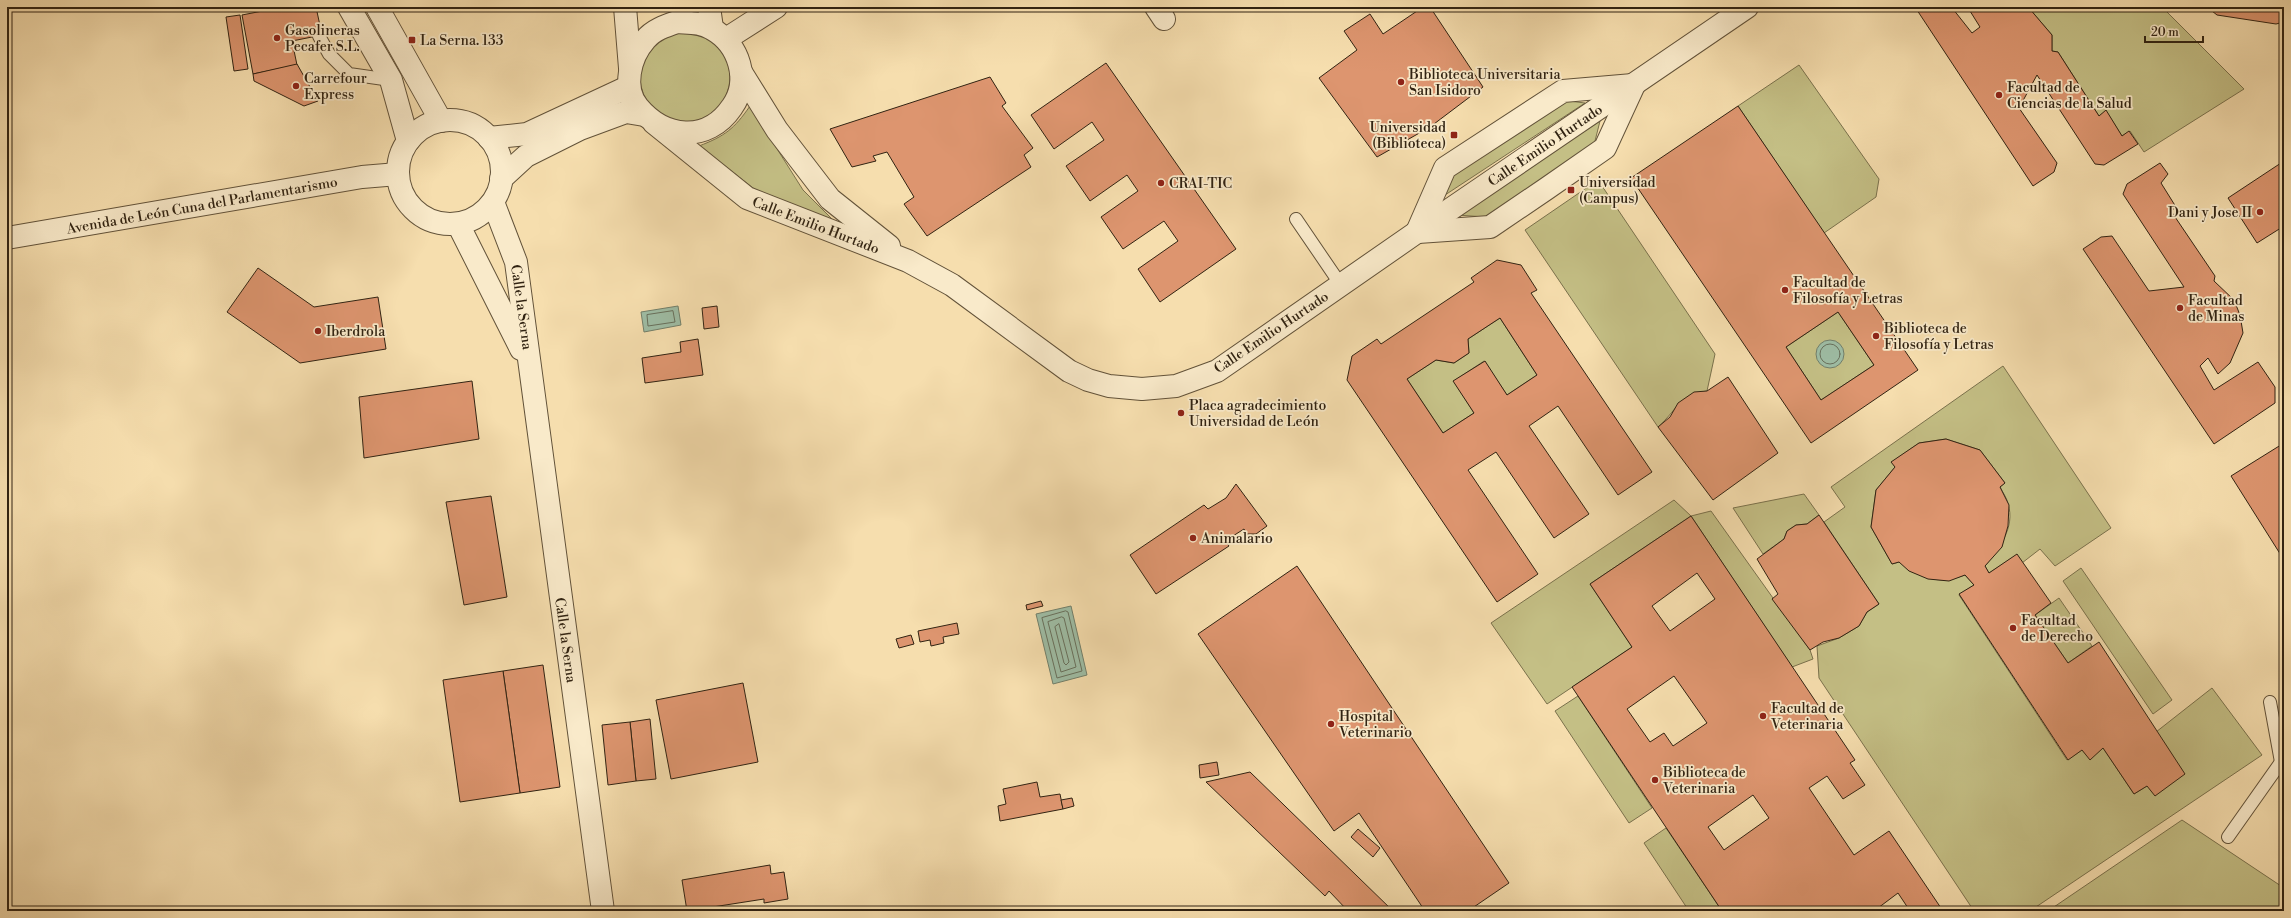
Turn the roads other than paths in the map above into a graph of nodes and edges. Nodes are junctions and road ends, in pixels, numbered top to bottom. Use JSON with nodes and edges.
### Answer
{"nodes":[{"id":1,"x":349,"y":7,"type":"edge"},
{"id":2,"x":377,"y":7,"type":"edge"},
{"id":3,"x":625,"y":7,"type":"edge"},
{"id":4,"x":709,"y":7,"type":"edge"},
{"id":5,"x":776,"y":7,"type":"edge"},
{"id":6,"x":1747,"y":7,"type":"edge"},
{"id":7,"x":719,"y":34,"type":"junction"},
{"id":8,"x":319,"y":36,"type":"dead end"},
{"id":9,"x":741,"y":72,"type":"junction"},
{"id":10,"x":630,"y":79,"type":"junction"},
{"id":11,"x":391,"y":80,"type":"junction"},
{"id":12,"x":1634,"y":85,"type":"junction"},
{"id":13,"x":649,"y":119,"type":"junction"},
{"id":14,"x":441,"y":121,"type":"junction"},
{"id":15,"x":489,"y":138,"type":"junction"},
{"id":16,"x":408,"y":141,"type":"junction"},
{"id":17,"x":398,"y":174,"type":"junction"},
{"id":18,"x":501,"y":179,"type":"junction"},
{"id":19,"x":493,"y":202,"type":"junction"},
{"id":20,"x":1296,"y":218,"type":"dead end"},
{"id":21,"x":458,"y":224,"type":"junction"},
{"id":22,"x":1417,"y":232,"type":"junction"},
{"id":23,"x":7,"y":238,"type":"edge"},
{"id":24,"x":908,"y":261,"type":"junction"},
{"id":25,"x":1341,"y":285,"type":"junction"},
{"id":26,"x":530,"y":368,"type":"junction"},
{"id":27,"x":2270,"y":702,"type":"dead end"},
{"id":28,"x":2282,"y":764,"type":"edge"},
{"id":29,"x":2228,"y":837,"type":"dead end"},
{"id":30,"x":603,"y":911,"type":"edge"}],
"edges":[{"from":1,"to":11,"type":"street"},
{"from":2,"to":14,"type":"street"},
{"from":3,"to":10,"type":"street"},
{"from":4,"to":7,"type":"street"},
{"from":5,"to":7,"type":"street"},
{"from":6,"to":12,"type":"street","name":"Calle Emilio Hurtado"},
{"from":7,"to":9,"type":"street"},
{"from":7,"to":10,"type":"street"},
{"from":8,"to":11,"type":"lane"},
{"from":9,"to":13,"type":"street"},
{"from":9,"to":24,"type":"street","name":"Calle Emilio Hurtado"},
{"from":10,"to":13,"type":"street"},
{"from":10,"to":15,"type":"street"},
{"from":11,"to":16,"type":"street"},
{"from":12,"to":22,"type":"street","name":"Calle Emilio Hurtado"},
{"from":12,"to":22,"type":"street","name":"Calle Emilio Hurtado"},
{"from":12,"to":22,"type":"street","name":"Calle Emilio Hurtado"},
{"from":13,"to":18,"type":"street"},
{"from":13,"to":24,"type":"street","name":"Calle Emilio Hurtado"},
{"from":14,"to":15,"type":"street"},
{"from":14,"to":16,"type":"street"},
{"from":15,"to":18,"type":"street"},
{"from":16,"to":17,"type":"street"},
{"from":17,"to":21,"type":"street"},
{"from":17,"to":23,"type":"street","name":"Avenida de León Cuna del Parlamentarismo"},
{"from":18,"to":19,"type":"street"},
{"from":19,"to":21,"type":"street"},
{"from":19,"to":26,"type":"street","name":"Calle la Serna"},
{"from":20,"to":25,"type":"lane"},
{"from":21,"to":26,"type":"street","name":"Calle la Serna"},
{"from":22,"to":25,"type":"street","name":"Calle Emilio Hurtado"},
{"from":24,"to":25,"type":"street","name":"Calle Emilio Hurtado"},
{"from":26,"to":30,"type":"street","name":"Calle la Serna"},
{"from":27,"to":28,"type":"lane"},
{"from":28,"to":29,"type":"lane"}]}
